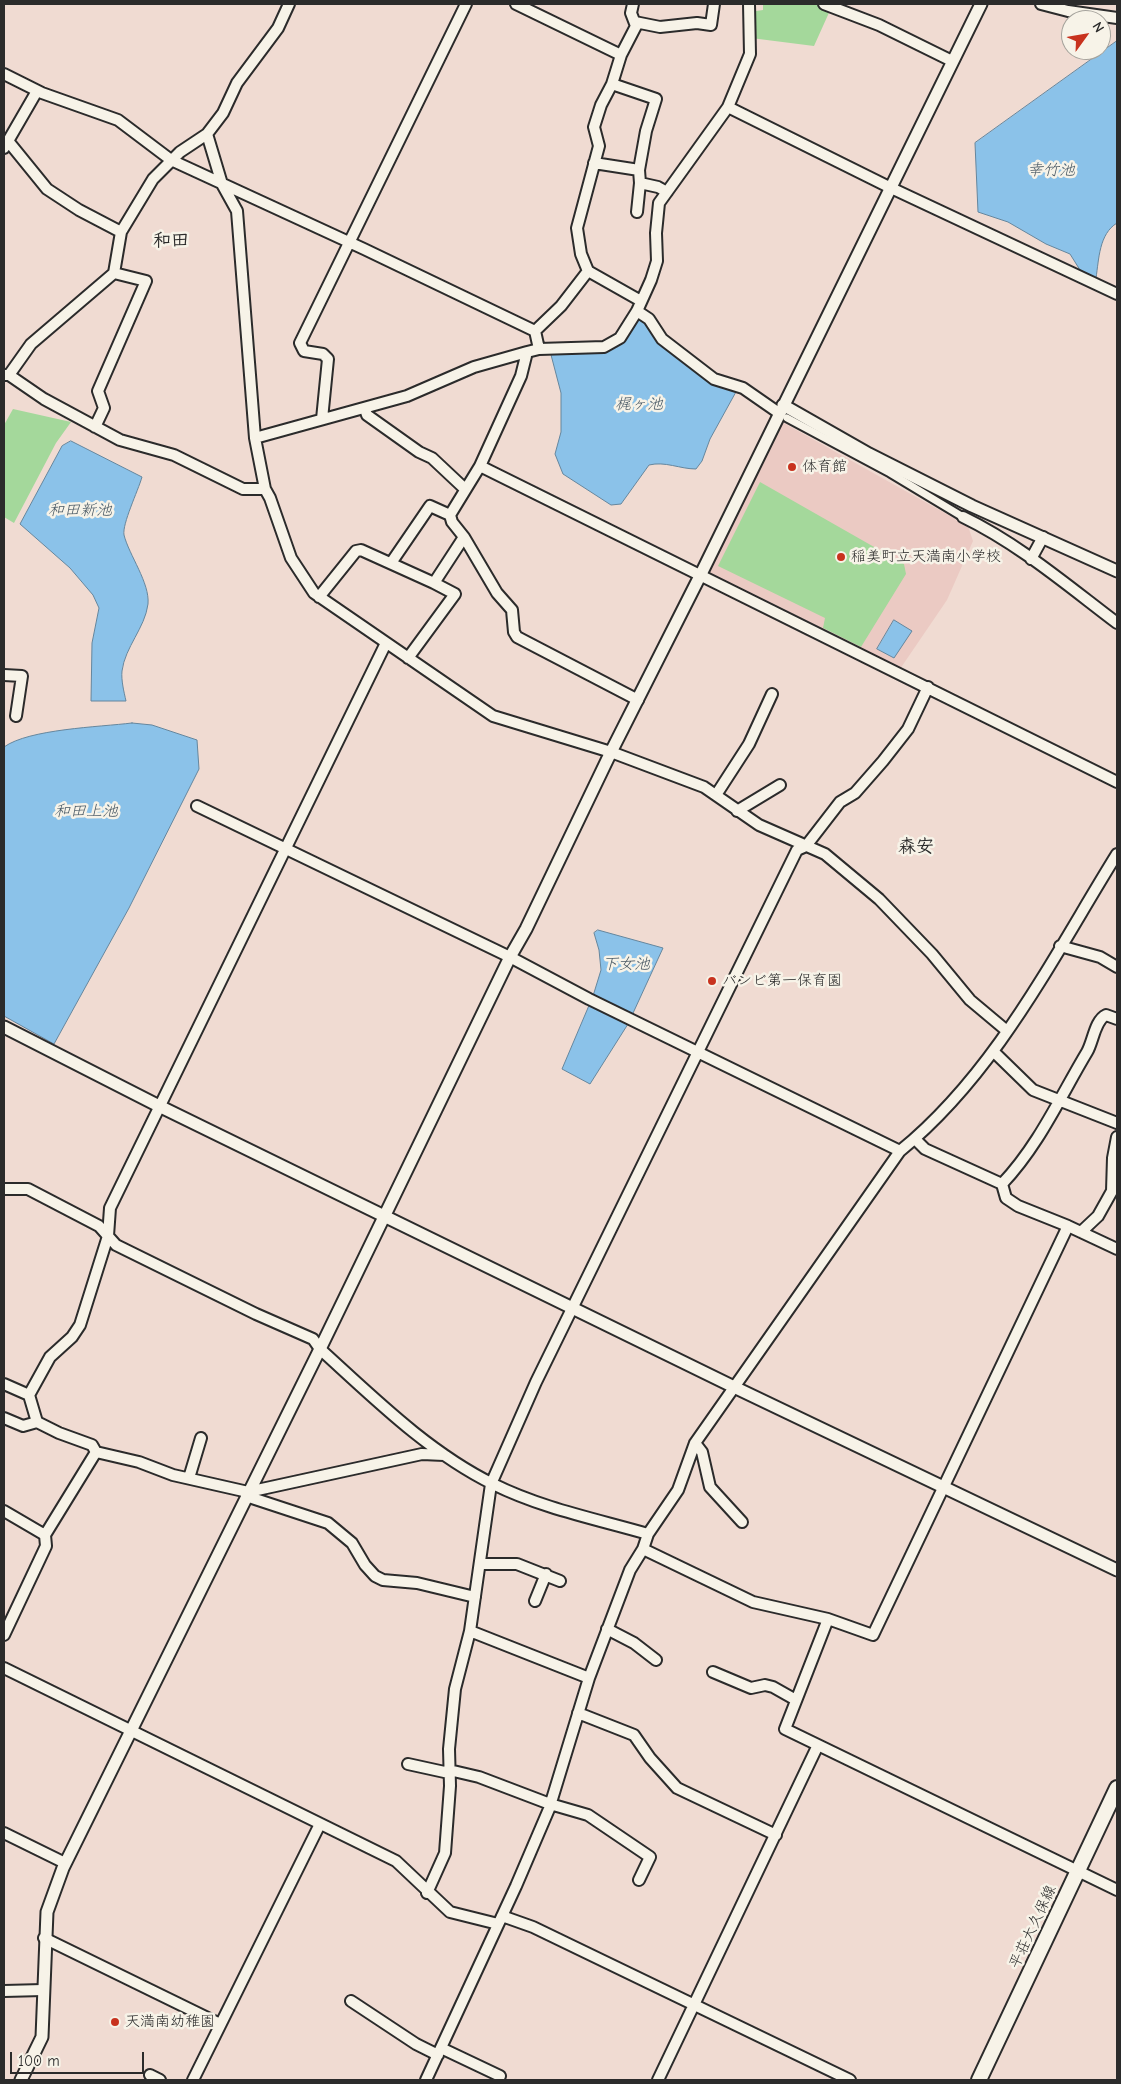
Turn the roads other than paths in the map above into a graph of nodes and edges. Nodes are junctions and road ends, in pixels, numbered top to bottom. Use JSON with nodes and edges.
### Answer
{"nodes":[{"id":1,"x":289,"y":4,"type":"edge"},
{"id":2,"x":466,"y":4,"type":"edge"},
{"id":3,"x":516,"y":4,"type":"edge"},
{"id":4,"x":633,"y":4,"type":"edge"},
{"id":5,"x":714,"y":4,"type":"edge"},
{"id":6,"x":749,"y":4,"type":"edge"},
{"id":7,"x":824,"y":4,"type":"edge"},
{"id":8,"x":981,"y":4,"type":"edge"},
{"id":9,"x":1041,"y":4,"type":"edge"},
{"id":10,"x":1117,"y":18,"type":"edge"},
{"id":11,"x":635,"y":22,"type":"junction"},
{"id":12,"x":621,"y":55,"type":"junction"},
{"id":13,"x":952,"y":61,"type":"junction"},
{"id":14,"x":4,"y":74,"type":"edge"},
{"id":15,"x":612,"y":84,"type":"junction"},
{"id":16,"x":37,"y":91,"type":"junction"},
{"id":17,"x":728,"y":107,"type":"junction"},
{"id":18,"x":207,"y":134,"type":"junction"},
{"id":19,"x":6,"y":144,"type":"edge"},
{"id":20,"x":171,"y":160,"type":"junction"},
{"id":21,"x":594,"y":163,"type":"junction"},
{"id":22,"x":639,"y":170,"type":"junction"},
{"id":23,"x":640,"y":183,"type":"junction"},
{"id":24,"x":222,"y":184,"type":"junction"},
{"id":25,"x":889,"y":187,"type":"junction"},
{"id":26,"x":667,"y":192,"type":"junction"},
{"id":27,"x":637,"y":212,"type":"dead end"},
{"id":28,"x":121,"y":232,"type":"junction"},
{"id":29,"x":349,"y":242,"type":"junction"},
{"id":30,"x":588,"y":271,"type":"junction"},
{"id":31,"x":114,"y":273,"type":"junction"},
{"id":32,"x":1117,"y":294,"type":"edge"},
{"id":33,"x":639,"y":306,"type":"junction"},
{"id":34,"x":535,"y":331,"type":"junction"},
{"id":35,"x":539,"y":349,"type":"junction"},
{"id":36,"x":527,"y":352,"type":"junction"},
{"id":37,"x":6,"y":375,"type":"edge"},
{"id":38,"x":365,"y":409,"type":"junction"},
{"id":39,"x":783,"y":412,"type":"junction"},
{"id":40,"x":322,"y":419,"type":"junction"},
{"id":41,"x":95,"y":427,"type":"junction"},
{"id":42,"x":254,"y":438,"type":"junction"},
{"id":43,"x":480,"y":466,"type":"junction"},
{"id":44,"x":465,"y":489,"type":"junction"},
{"id":45,"x":264,"y":490,"type":"junction"},
{"id":46,"x":450,"y":515,"type":"junction"},
{"id":47,"x":963,"y":518,"type":"joint"},
{"id":48,"x":464,"y":537,"type":"junction"},
{"id":49,"x":1043,"y":537,"type":"junction"},
{"id":50,"x":1031,"y":560,"type":"junction"},
{"id":51,"x":391,"y":564,"type":"junction"},
{"id":52,"x":1117,"y":571,"type":"edge"},
{"id":53,"x":701,"y":574,"type":"junction"},
{"id":54,"x":434,"y":583,"type":"junction"},
{"id":55,"x":319,"y":597,"type":"junction"},
{"id":56,"x":1117,"y":622,"type":"edge"},
{"id":57,"x":386,"y":643,"type":"junction"},
{"id":58,"x":408,"y":658,"type":"junction"},
{"id":59,"x":4,"y":675,"type":"edge"},
{"id":60,"x":928,"y":687,"type":"junction"},
{"id":61,"x":772,"y":694,"type":"dead end"},
{"id":62,"x":638,"y":700,"type":"junction"},
{"id":63,"x":16,"y":716,"type":"dead end"},
{"id":64,"x":611,"y":752,"type":"junction"},
{"id":65,"x":1117,"y":782,"type":"edge"},
{"id":66,"x":780,"y":785,"type":"dead end"},
{"id":67,"x":716,"y":795,"type":"junction"},
{"id":68,"x":196,"y":806,"type":"dead end"},
{"id":69,"x":737,"y":811,"type":"junction"},
{"id":70,"x":806,"y":846,"type":"junction"},
{"id":71,"x":285,"y":850,"type":"junction"},
{"id":72,"x":1117,"y":854,"type":"edge"},
{"id":73,"x":1060,"y":946,"type":"junction"},
{"id":74,"x":510,"y":957,"type":"junction"},
{"id":75,"x":1117,"y":967,"type":"edge"},
{"id":76,"x":1117,"y":1019,"type":"edge"},
{"id":77,"x":4,"y":1027,"type":"edge"},
{"id":78,"x":1007,"y":1031,"type":"junction"},
{"id":79,"x":699,"y":1051,"type":"junction"},
{"id":80,"x":994,"y":1052,"type":"junction"},
{"id":81,"x":1061,"y":1099,"type":"junction"},
{"id":82,"x":158,"y":1106,"type":"junction"},
{"id":83,"x":1117,"y":1123,"type":"edge"},
{"id":84,"x":1117,"y":1137,"type":"edge"},
{"id":85,"x":915,"y":1138,"type":"junction"},
{"id":86,"x":900,"y":1151,"type":"junction"},
{"id":87,"x":1002,"y":1184,"type":"junction"},
{"id":88,"x":4,"y":1189,"type":"edge"},
{"id":89,"x":385,"y":1215,"type":"junction"},
{"id":90,"x":1068,"y":1226,"type":"junction"},
{"id":91,"x":1081,"y":1232,"type":"junction"},
{"id":92,"x":108,"y":1236,"type":"junction"},
{"id":93,"x":1117,"y":1249,"type":"edge"},
{"id":94,"x":574,"y":1307,"type":"junction"},
{"id":95,"x":320,"y":1349,"type":"junction"},
{"id":96,"x":4,"y":1384,"type":"edge"},
{"id":97,"x":734,"y":1387,"type":"junction"},
{"id":98,"x":29,"y":1395,"type":"junction"},
{"id":99,"x":4,"y":1418,"type":"edge"},
{"id":100,"x":36,"y":1422,"type":"junction"},
{"id":101,"x":201,"y":1438,"type":"dead end"},
{"id":102,"x":695,"y":1443,"type":"junction"},
{"id":103,"x":96,"y":1452,"type":"junction"},
{"id":104,"x":444,"y":1454,"type":"junction"},
{"id":105,"x":190,"y":1478,"type":"junction"},
{"id":106,"x":491,"y":1484,"type":"junction"},
{"id":107,"x":943,"y":1487,"type":"junction"},
{"id":108,"x":247,"y":1494,"type":"junction"},
{"id":109,"x":4,"y":1511,"type":"edge"},
{"id":110,"x":742,"y":1522,"type":"dead end"},
{"id":111,"x":648,"y":1534,"type":"junction"},
{"id":112,"x":46,"y":1535,"type":"junction"},
{"id":113,"x":643,"y":1549,"type":"junction"},
{"id":114,"x":481,"y":1564,"type":"junction"},
{"id":115,"x":1117,"y":1570,"type":"edge"},
{"id":116,"x":546,"y":1574,"type":"junction"},
{"id":117,"x":560,"y":1581,"type":"dead end"},
{"id":118,"x":475,"y":1597,"type":"junction"},
{"id":119,"x":535,"y":1601,"type":"dead end"},
{"id":120,"x":828,"y":1619,"type":"junction"},
{"id":121,"x":607,"y":1628,"type":"junction"},
{"id":122,"x":470,"y":1631,"type":"junction"},
{"id":123,"x":4,"y":1635,"type":"edge"},
{"id":124,"x":656,"y":1660,"type":"dead end"},
{"id":125,"x":4,"y":1668,"type":"edge"},
{"id":126,"x":713,"y":1672,"type":"dead end"},
{"id":127,"x":589,"y":1678,"type":"junction"},
{"id":128,"x":796,"y":1700,"type":"junction"},
{"id":129,"x":578,"y":1713,"type":"junction"},
{"id":130,"x":130,"y":1731,"type":"junction"},
{"id":131,"x":818,"y":1745,"type":"junction"},
{"id":132,"x":408,"y":1764,"type":"dead end"},
{"id":133,"x":450,"y":1772,"type":"junction"},
{"id":134,"x":1117,"y":1788,"type":"edge"},
{"id":135,"x":550,"y":1804,"type":"junction"},
{"id":136,"x":320,"y":1824,"type":"junction"},
{"id":137,"x":4,"y":1833,"type":"edge"},
{"id":138,"x":776,"y":1834,"type":"junction"},
{"id":139,"x":65,"y":1864,"type":"junction"},
{"id":140,"x":1077,"y":1870,"type":"junction"},
{"id":141,"x":639,"y":1880,"type":"dead end"},
{"id":142,"x":1117,"y":1890,"type":"edge"},
{"id":143,"x":427,"y":1893,"type":"junction"},
{"id":144,"x":500,"y":1920,"type":"junction"},
{"id":145,"x":44,"y":1938,"type":"junction"},
{"id":146,"x":4,"y":1990,"type":"edge"},
{"id":147,"x":42,"y":1990,"type":"junction"},
{"id":148,"x":351,"y":2001,"type":"dead end"},
{"id":149,"x":694,"y":2004,"type":"junction"},
{"id":150,"x":220,"y":2024,"type":"junction"},
{"id":151,"x":439,"y":2051,"type":"junction"},
{"id":152,"x":150,"y":2075,"type":"dead end"},
{"id":153,"x":500,"y":2076,"type":"dead end"},
{"id":154,"x":21,"y":2080,"type":"edge"},
{"id":155,"x":160,"y":2080,"type":"edge"},
{"id":156,"x":193,"y":2080,"type":"edge"},
{"id":157,"x":426,"y":2080,"type":"edge"},
{"id":158,"x":658,"y":2080,"type":"edge"},
{"id":159,"x":850,"y":2080,"type":"edge"},
{"id":160,"x":979,"y":2080,"type":"edge"}],
"edges":[{"from":1,"to":18,"type":"street"},
{"from":2,"to":29,"type":"street"},
{"from":3,"to":12,"type":"street"},
{"from":4,"to":11,"type":"street"},
{"from":5,"to":11,"type":"street"},
{"from":6,"to":17,"type":"street"},
{"from":7,"to":13,"type":"street"},
{"from":8,"to":13,"type":"street"},
{"from":9,"to":10,"type":"street"},
{"from":11,"to":12,"type":"street"},
{"from":12,"to":15,"type":"street"},
{"from":13,"to":25,"type":"street"},
{"from":14,"to":16,"type":"street"},
{"from":15,"to":21,"type":"street"},
{"from":15,"to":22,"type":"street"},
{"from":16,"to":19,"type":"street"},
{"from":16,"to":20,"type":"street"},
{"from":17,"to":25,"type":"street"},
{"from":17,"to":26,"type":"street"},
{"from":18,"to":20,"type":"street"},
{"from":18,"to":24,"type":"street"},
{"from":19,"to":28,"type":"street"},
{"from":20,"to":24,"type":"street"},
{"from":20,"to":28,"type":"street"},
{"from":21,"to":22,"type":"street"},
{"from":21,"to":30,"type":"street"},
{"from":22,"to":23,"type":"street"},
{"from":23,"to":26,"type":"street"},
{"from":23,"to":27,"type":"street"},
{"from":24,"to":29,"type":"street"},
{"from":24,"to":42,"type":"street"},
{"from":25,"to":32,"type":"street"},
{"from":25,"to":39,"type":"street"},
{"from":26,"to":33,"type":"street"},
{"from":28,"to":31,"type":"street"},
{"from":29,"to":34,"type":"street"},
{"from":29,"to":40,"type":"street"},
{"from":30,"to":33,"type":"street"},
{"from":30,"to":34,"type":"street"},
{"from":31,"to":37,"type":"street"},
{"from":31,"to":41,"type":"street"},
{"from":33,"to":35,"type":"street"},
{"from":33,"to":39,"type":"street"},
{"from":34,"to":35,"type":"street"},
{"from":35,"to":36,"type":"street"},
{"from":36,"to":38,"type":"street"},
{"from":36,"to":43,"type":"street"},
{"from":37,"to":41,"type":"street"},
{"from":38,"to":40,"type":"street"},
{"from":38,"to":44,"type":"street"},
{"from":39,"to":47,"type":"street"},
{"from":39,"to":49,"type":"street"},
{"from":39,"to":53,"type":"street"},
{"from":40,"to":42,"type":"street"},
{"from":41,"to":45,"type":"street"},
{"from":42,"to":45,"type":"street"},
{"from":43,"to":44,"type":"street"},
{"from":43,"to":53,"type":"street"},
{"from":44,"to":46,"type":"street"},
{"from":45,"to":55,"type":"street"},
{"from":46,"to":48,"type":"street"},
{"from":46,"to":51,"type":"street"},
{"from":47,"to":50,"type":"street"},
{"from":48,"to":54,"type":"street"},
{"from":48,"to":62,"type":"street"},
{"from":49,"to":50,"type":"street"},
{"from":49,"to":52,"type":"street"},
{"from":50,"to":56,"type":"street"},
{"from":51,"to":54,"type":"street"},
{"from":51,"to":55,"type":"street"},
{"from":53,"to":60,"type":"street"},
{"from":53,"to":62,"type":"street"},
{"from":54,"to":58,"type":"street"},
{"from":55,"to":57,"type":"street"},
{"from":57,"to":58,"type":"street"},
{"from":57,"to":71,"type":"street"},
{"from":58,"to":64,"type":"street"},
{"from":59,"to":63,"type":"street"},
{"from":60,"to":65,"type":"street"},
{"from":60,"to":70,"type":"street"},
{"from":61,"to":67,"type":"street"},
{"from":62,"to":64,"type":"street"},
{"from":64,"to":67,"type":"street"},
{"from":64,"to":74,"type":"street"},
{"from":66,"to":69,"type":"street"},
{"from":67,"to":69,"type":"street"},
{"from":68,"to":71,"type":"street"},
{"from":69,"to":70,"type":"street"},
{"from":70,"to":78,"type":"street"},
{"from":70,"to":79,"type":"street"},
{"from":71,"to":74,"type":"street"},
{"from":71,"to":82,"type":"street"},
{"from":72,"to":73,"type":"street"},
{"from":73,"to":75,"type":"street"},
{"from":73,"to":78,"type":"street"},
{"from":74,"to":79,"type":"street"},
{"from":74,"to":89,"type":"street"},
{"from":76,"to":81,"type":"street"},
{"from":77,"to":82,"type":"street"},
{"from":78,"to":80,"type":"street"},
{"from":79,"to":86,"type":"street"},
{"from":79,"to":94,"type":"street"},
{"from":80,"to":81,"type":"street"},
{"from":80,"to":85,"type":"street"},
{"from":81,"to":83,"type":"street"},
{"from":81,"to":87,"type":"street"},
{"from":82,"to":89,"type":"street"},
{"from":82,"to":92,"type":"street"},
{"from":84,"to":91,"type":"street"},
{"from":85,"to":86,"type":"street"},
{"from":85,"to":87,"type":"street"},
{"from":86,"to":97,"type":"street"},
{"from":87,"to":90,"type":"street"},
{"from":88,"to":92,"type":"street"},
{"from":89,"to":94,"type":"street"},
{"from":89,"to":95,"type":"street"},
{"from":90,"to":91,"type":"street"},
{"from":90,"to":107,"type":"street"},
{"from":91,"to":93,"type":"street"},
{"from":92,"to":95,"type":"street"},
{"from":92,"to":98,"type":"street"},
{"from":94,"to":97,"type":"street"},
{"from":94,"to":106,"type":"street"},
{"from":95,"to":104,"type":"street"},
{"from":95,"to":108,"type":"street"},
{"from":96,"to":98,"type":"street"},
{"from":97,"to":102,"type":"street"},
{"from":97,"to":107,"type":"street"},
{"from":98,"to":100,"type":"street"},
{"from":99,"to":100,"type":"street"},
{"from":100,"to":103,"type":"street"},
{"from":101,"to":105,"type":"street"},
{"from":102,"to":110,"type":"street"},
{"from":102,"to":111,"type":"street"},
{"from":103,"to":105,"type":"street"},
{"from":103,"to":112,"type":"street"},
{"from":104,"to":106,"type":"street"},
{"from":104,"to":108,"type":"street"},
{"from":105,"to":108,"type":"street"},
{"from":106,"to":111,"type":"street"},
{"from":106,"to":114,"type":"street"},
{"from":107,"to":115,"type":"street"},
{"from":107,"to":120,"type":"street"},
{"from":108,"to":118,"type":"street"},
{"from":108,"to":130,"type":"street"},
{"from":109,"to":112,"type":"street"},
{"from":111,"to":113,"type":"street"},
{"from":112,"to":123,"type":"street"},
{"from":113,"to":120,"type":"street"},
{"from":113,"to":121,"type":"street"},
{"from":114,"to":116,"type":"street"},
{"from":114,"to":118,"type":"street"},
{"from":116,"to":117,"type":"street"},
{"from":116,"to":119,"type":"street"},
{"from":118,"to":122,"type":"street"},
{"from":120,"to":128,"type":"street"},
{"from":121,"to":124,"type":"street"},
{"from":121,"to":127,"type":"street"},
{"from":122,"to":127,"type":"street"},
{"from":122,"to":133,"type":"street"},
{"from":125,"to":130,"type":"street"},
{"from":126,"to":128,"type":"street"},
{"from":127,"to":129,"type":"street"},
{"from":128,"to":131,"type":"street"},
{"from":129,"to":135,"type":"street"},
{"from":129,"to":138,"type":"street"},
{"from":130,"to":136,"type":"street"},
{"from":130,"to":139,"type":"street"},
{"from":131,"to":138,"type":"street"},
{"from":131,"to":140,"type":"street"},
{"from":132,"to":133,"type":"street"},
{"from":133,"to":135,"type":"street"},
{"from":133,"to":143,"type":"street"},
{"from":134,"to":140,"type":"main road","name":"平荘大久保線"},
{"from":135,"to":141,"type":"street"},
{"from":135,"to":144,"type":"street"},
{"from":136,"to":143,"type":"street"},
{"from":136,"to":150,"type":"street"},
{"from":137,"to":139,"type":"street"},
{"from":138,"to":149,"type":"street"},
{"from":139,"to":145,"type":"street"},
{"from":140,"to":142,"type":"street"},
{"from":140,"to":160,"type":"main road","name":"平荘大久保線"},
{"from":143,"to":144,"type":"street"},
{"from":144,"to":149,"type":"street"},
{"from":144,"to":151,"type":"street"},
{"from":145,"to":147,"type":"street"},
{"from":145,"to":150,"type":"street"},
{"from":146,"to":147,"type":"street"},
{"from":147,"to":154,"type":"street"},
{"from":148,"to":151,"type":"street"},
{"from":149,"to":158,"type":"street"},
{"from":149,"to":159,"type":"street"},
{"from":150,"to":156,"type":"street"},
{"from":151,"to":153,"type":"street"},
{"from":151,"to":157,"type":"street"},
{"from":152,"to":155,"type":"street"}]}
